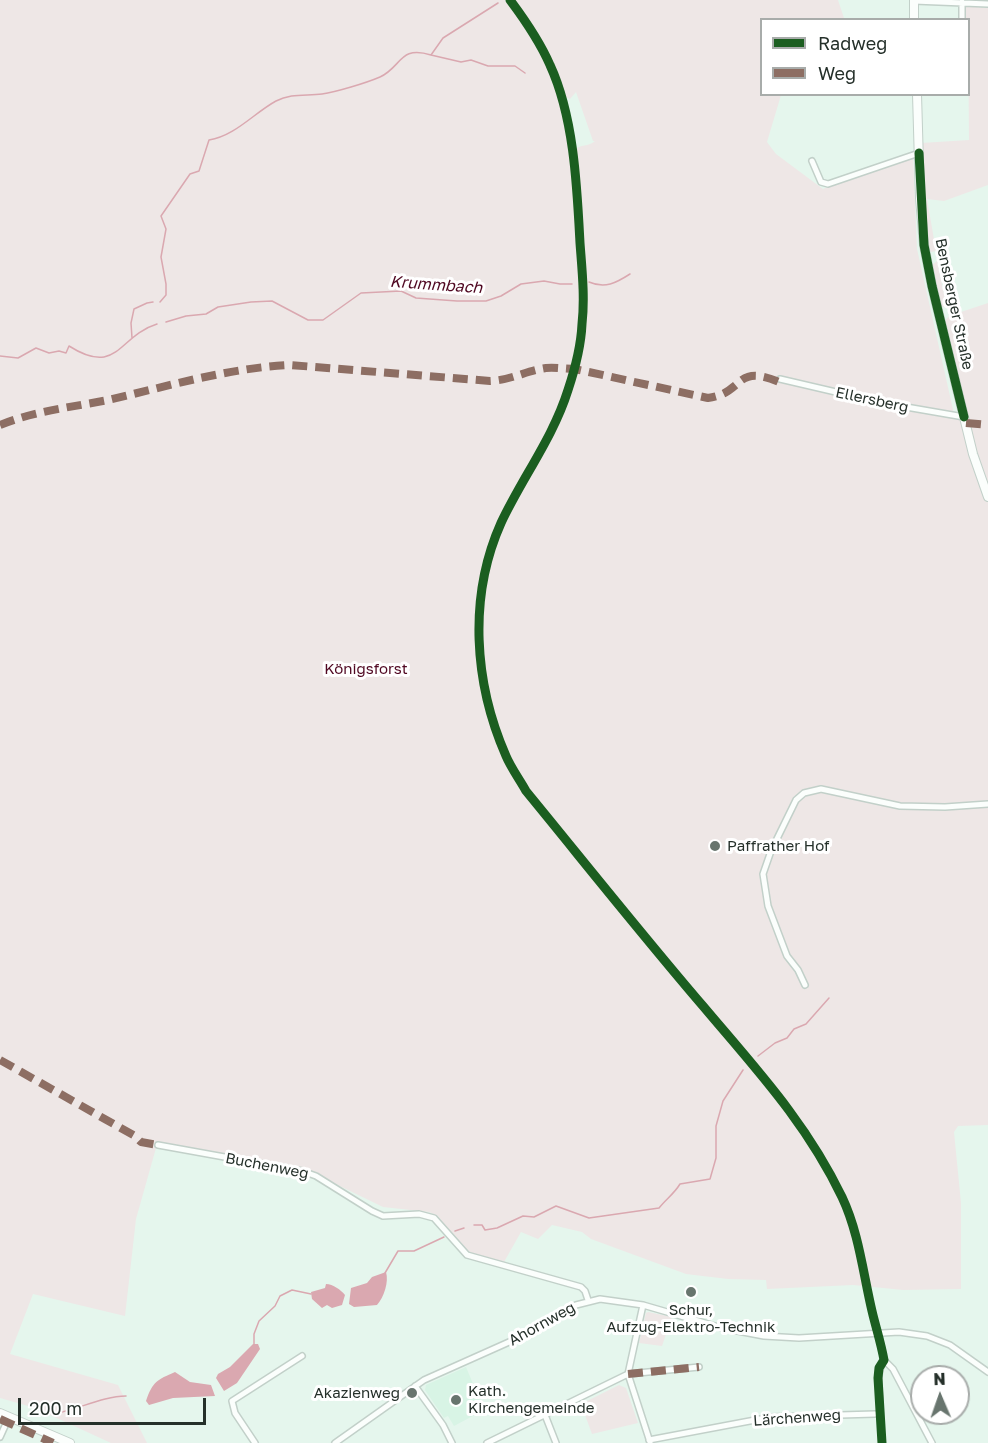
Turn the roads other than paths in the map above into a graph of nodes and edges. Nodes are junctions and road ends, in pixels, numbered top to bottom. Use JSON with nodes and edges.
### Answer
{"nodes":[{"id":1,"x":914,"y":0,"type":"edge"},
{"id":2,"x":961,"y":2,"type":"edge"},
{"id":3,"x":988,"y":4,"type":"edge"},
{"id":4,"x":915,"y":18,"type":"edge"},
{"id":5,"x":962,"y":18,"type":"edge"},
{"id":6,"x":917,"y":96,"type":"edge"},
{"id":7,"x":919,"y":153,"type":"junction"},
{"id":8,"x":812,"y":161,"type":"dead end"},
{"id":9,"x":780,"y":379,"type":"dead end"},
{"id":10,"x":964,"y":417,"type":"junction"},
{"id":11,"x":988,"y":497,"type":"edge"},
{"id":12,"x":988,"y":804,"type":"edge"},
{"id":13,"x":805,"y":985,"type":"dead end"},
{"id":14,"x":158,"y":1145,"type":"dead end"},
{"id":15,"x":588,"y":1300,"type":"junction"},
{"id":16,"x":643,"y":1305,"type":"junction"},
{"id":17,"x":878,"y":1332,"type":"junction"},
{"id":18,"x":302,"y":1356,"type":"dead end"},
{"id":19,"x":884,"y":1360,"type":"junction"},
{"id":20,"x":699,"y":1367,"type":"dead end"},
{"id":21,"x":988,"y":1372,"type":"edge"},
{"id":22,"x":628,"y":1374,"type":"junction"},
{"id":23,"x":415,"y":1386,"type":"junction"},
{"id":24,"x":880,"y":1403,"type":"dead end"},
{"id":25,"x":0,"y":1413,"type":"edge"},
{"id":26,"x":875,"y":1414,"type":"dead end"},
{"id":27,"x":545,"y":1415,"type":"junction"},
{"id":28,"x":9,"y":1417,"type":"junction"},
{"id":29,"x":0,"y":1437,"type":"edge"},
{"id":30,"x":344,"y":1441,"type":"edge"},
{"id":31,"x":650,"y":1442,"type":"edge"},
{"id":32,"x":70,"y":1443,"type":"edge"},
{"id":33,"x":255,"y":1443,"type":"edge"},
{"id":34,"x":335,"y":1443,"type":"edge"},
{"id":35,"x":452,"y":1443,"type":"edge"},
{"id":36,"x":487,"y":1443,"type":"edge"},
{"id":37,"x":556,"y":1443,"type":"edge"},
{"id":38,"x":932,"y":1443,"type":"edge"}],
"edges":[{"from":1,"to":2,"type":"street"},
{"from":1,"to":4,"type":"main road"},
{"from":2,"to":3,"type":"street"},
{"from":2,"to":5,"type":"street"},
{"from":6,"to":7,"type":"main road","name":"Bensberger Straße"},
{"from":7,"to":8,"type":"street"},
{"from":7,"to":10,"type":"main road","name":"Bensberger Straße"},
{"from":9,"to":10,"type":"street","name":"Ellersberg"},
{"from":10,"to":11,"type":"main road","name":"Bensberger Straße"},
{"from":12,"to":13,"type":"street"},
{"from":14,"to":15,"type":"street","name":"Buchenweg"},
{"from":15,"to":16,"type":"street","name":"Ahornweg"},
{"from":15,"to":23,"type":"street","name":"Ahornweg"},
{"from":16,"to":17,"type":"street","name":"Ahornweg"},
{"from":16,"to":22,"type":"street"},
{"from":17,"to":19,"type":"street"},
{"from":17,"to":21,"type":"street","name":"Ahornweg"},
{"from":18,"to":33,"type":"street"},
{"from":19,"to":24,"type":"street"},
{"from":19,"to":38,"type":"street"},
{"from":20,"to":22,"type":"street"},
{"from":22,"to":27,"type":"street"},
{"from":22,"to":31,"type":"street"},
{"from":23,"to":30,"type":"street","name":"Ahornweg"},
{"from":23,"to":35,"type":"street"},
{"from":25,"to":28,"type":"main road"},
{"from":26,"to":31,"type":"street","name":"Lärchenweg"},
{"from":27,"to":36,"type":"street"},
{"from":27,"to":37,"type":"street"},
{"from":28,"to":29,"type":"street"},
{"from":28,"to":32,"type":"main road"},
{"from":30,"to":34,"type":"street","name":"Ahornweg"}]}
